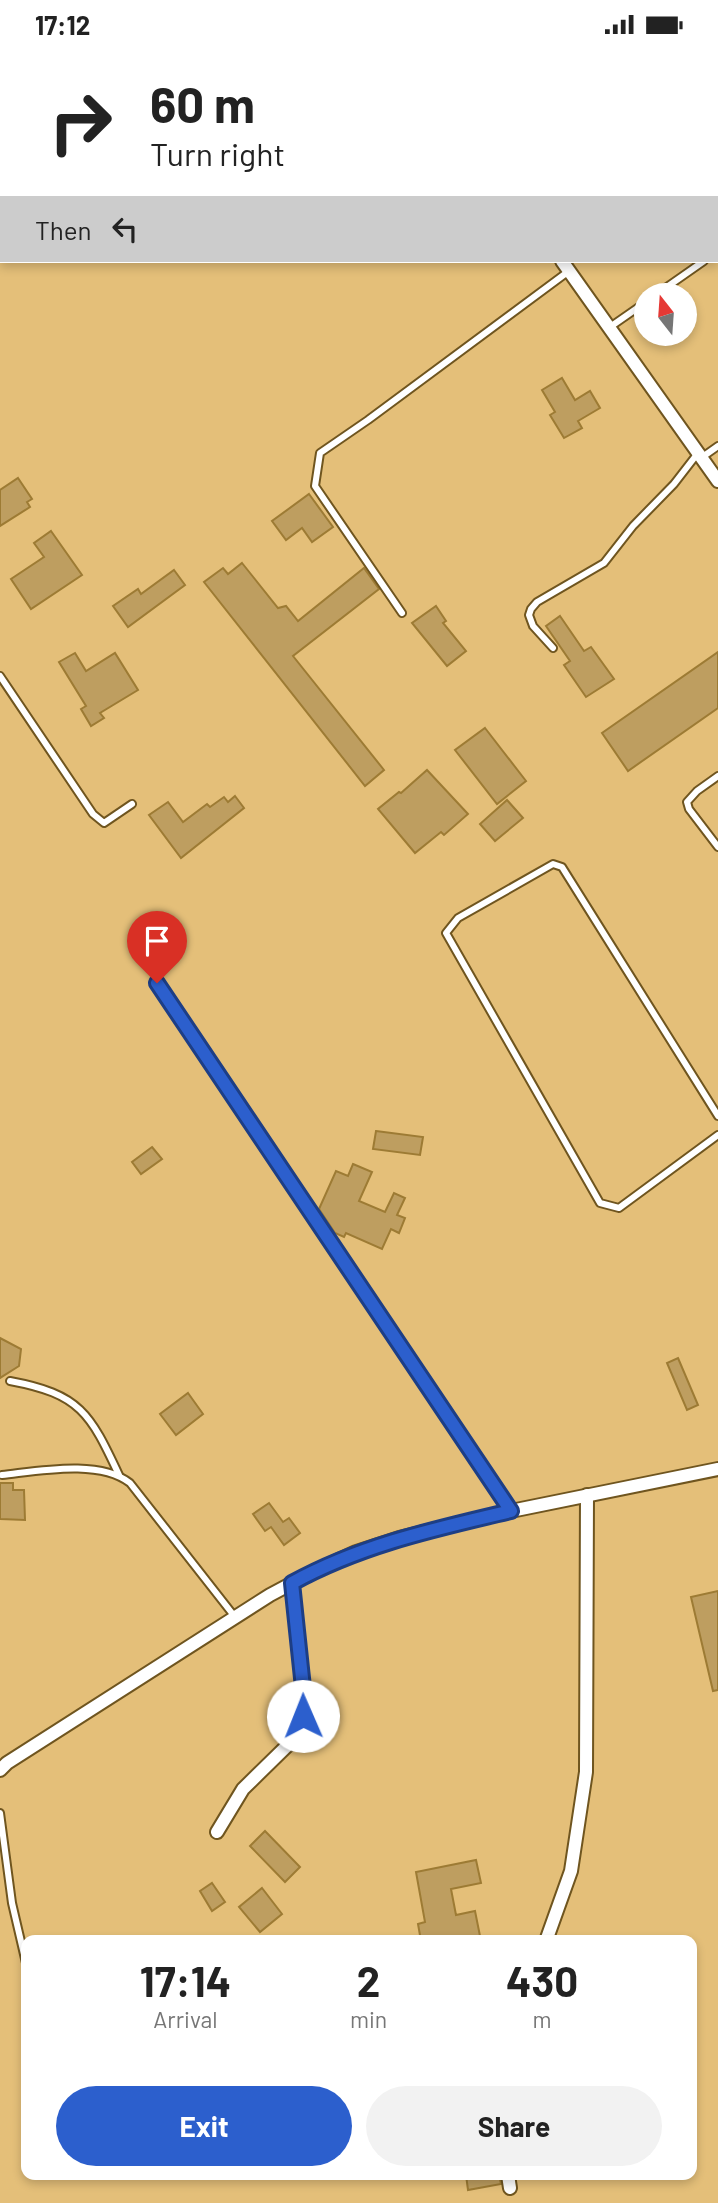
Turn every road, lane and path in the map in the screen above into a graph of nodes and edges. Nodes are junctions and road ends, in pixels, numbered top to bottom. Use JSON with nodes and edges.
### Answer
{"nodes":[{"id":1,"x":701,"y":263,"type":"edge"},
{"id":2,"x":565,"y":266,"type":"edge"},
{"id":3,"x":673,"y":283,"type":"edge"},
{"id":4,"x":634,"y":310,"type":"edge"},
{"id":5,"x":610,"y":327,"type":"junction"},
{"id":6,"x":718,"y":446,"type":"edge"},
{"id":7,"x":700,"y":455,"type":"junction"},
{"id":8,"x":718,"y":481,"type":"edge"},
{"id":9,"x":402,"y":613,"type":"dead end"},
{"id":10,"x":553,"y":648,"type":"dead end"},
{"id":11,"x":0,"y":676,"type":"edge"},
{"id":12,"x":718,"y":776,"type":"edge"},
{"id":13,"x":132,"y":804,"type":"dead end"},
{"id":14,"x":718,"y":847,"type":"edge"},
{"id":15,"x":157,"y":983,"type":"dead end"},
{"id":16,"x":718,"y":1116,"type":"edge"},
{"id":17,"x":718,"y":1135,"type":"edge"},
{"id":18,"x":10,"y":1381,"type":"dead end"},
{"id":19,"x":718,"y":1469,"type":"edge"},
{"id":20,"x":2,"y":1475,"type":"dead end"},
{"id":21,"x":119,"y":1475,"type":"junction"},
{"id":22,"x":587,"y":1495,"type":"junction"},
{"id":23,"x":511,"y":1511,"type":"junction"},
{"id":24,"x":292,"y":1583,"type":"junction"},
{"id":25,"x":235,"y":1617,"type":"junction"},
{"id":26,"x":2,"y":1763,"type":"edge"},
{"id":27,"x":0,"y":1813,"type":"edge"},
{"id":28,"x":217,"y":1832,"type":"dead end"},
{"id":29,"x":548,"y":1935,"type":"edge"},
{"id":30,"x":21,"y":1942,"type":"edge"}],
"edges":[{"from":1,"to":3,"type":"lane"},
{"from":2,"to":5,"type":"street"},
{"from":2,"to":9,"type":"lane"},
{"from":4,"to":5,"type":"lane"},
{"from":5,"to":7,"type":"street"},
{"from":6,"to":7,"type":"lane"},
{"from":7,"to":8,"type":"street"},
{"from":7,"to":10,"type":"lane"},
{"from":11,"to":13,"type":"lane"},
{"from":12,"to":14,"type":"lane"},
{"from":15,"to":23,"type":"street"},
{"from":16,"to":17,"type":"lane"},
{"from":18,"to":21,"type":"lane"},
{"from":19,"to":22,"type":"street"},
{"from":20,"to":21,"type":"lane"},
{"from":21,"to":25,"type":"lane"},
{"from":22,"to":23,"type":"street"},
{"from":22,"to":29,"type":"street"},
{"from":23,"to":24,"type":"street"},
{"from":24,"to":25,"type":"street"},
{"from":24,"to":28,"type":"street"},
{"from":25,"to":26,"type":"street"},
{"from":27,"to":30,"type":"lane"}]}
